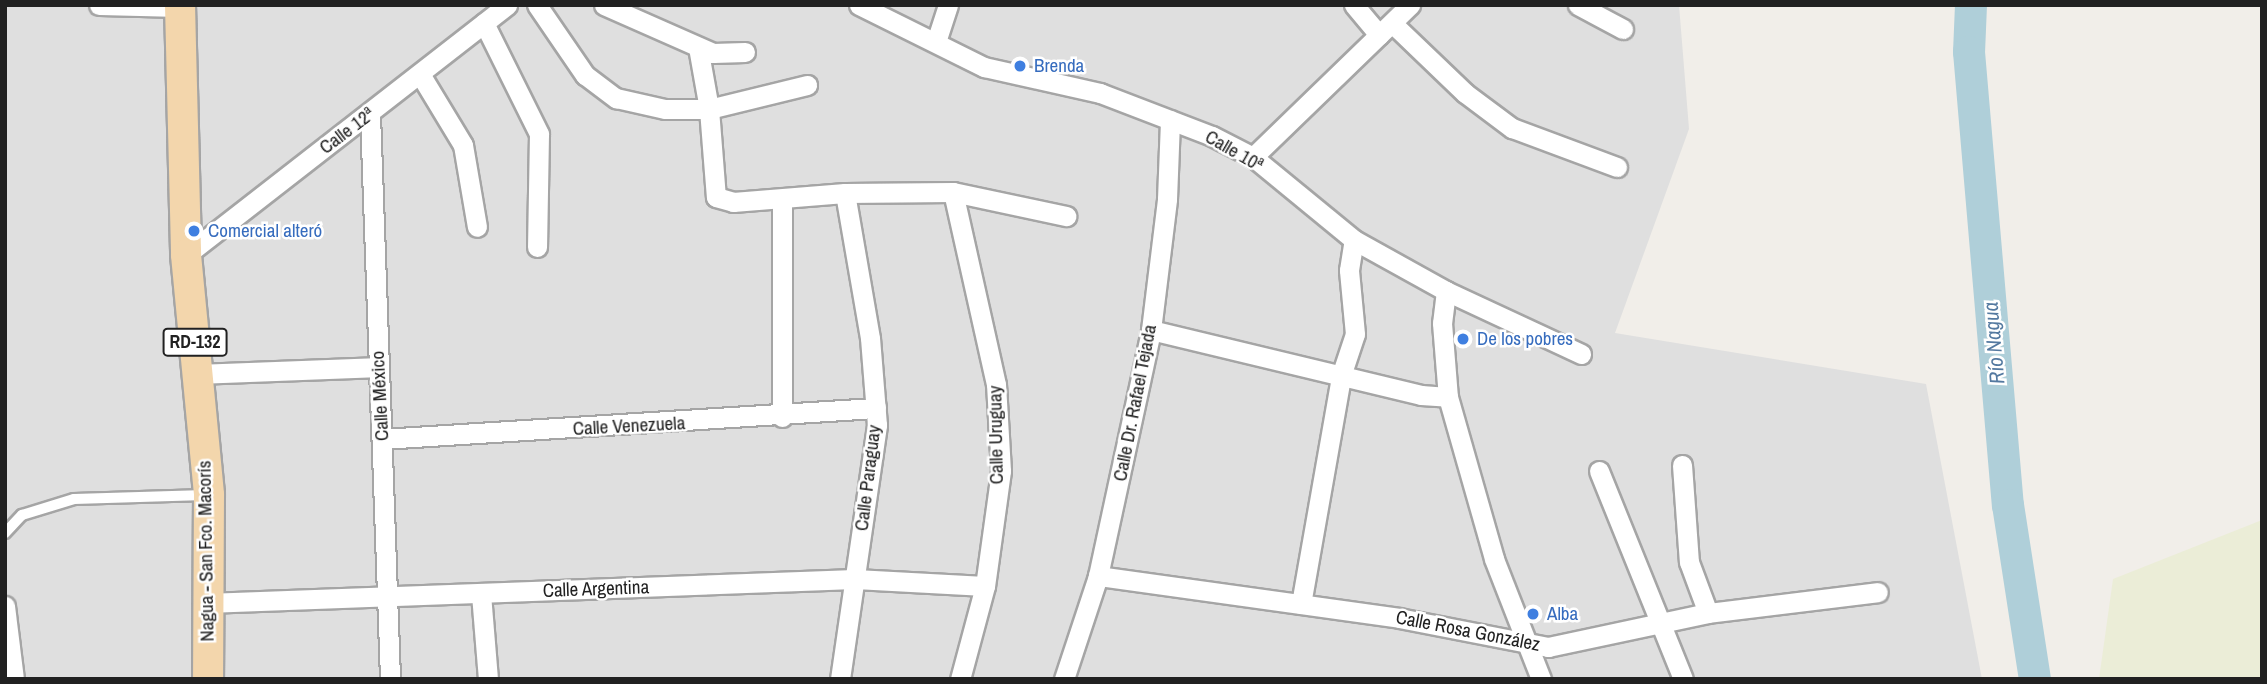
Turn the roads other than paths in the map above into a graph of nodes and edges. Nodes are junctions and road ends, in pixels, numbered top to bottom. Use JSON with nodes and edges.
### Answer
{"nodes":[{"id":1,"x":99,"y":5,"type":"edge"},
{"id":2,"x":507,"y":5,"type":"edge"},
{"id":3,"x":537,"y":5,"type":"edge"},
{"id":4,"x":604,"y":5,"type":"edge"},
{"id":5,"x":859,"y":5,"type":"edge"},
{"id":6,"x":948,"y":5,"type":"edge"},
{"id":7,"x":1354,"y":5,"type":"edge"},
{"id":8,"x":1410,"y":5,"type":"edge"},
{"id":9,"x":1578,"y":5,"type":"edge"},
{"id":10,"x":180,"y":6,"type":"edge"},
{"id":11,"x":484,"y":23,"type":"junction"},
{"id":12,"x":1386,"y":29,"type":"junction"},
{"id":13,"x":1623,"y":29,"type":"dead end"},
{"id":14,"x":936,"y":42,"type":"junction"},
{"id":15,"x":698,"y":47,"type":"junction"},
{"id":16,"x":745,"y":52,"type":"dead end"},
{"id":17,"x":420,"y":74,"type":"junction"},
{"id":18,"x":807,"y":85,"type":"dead end"},
{"id":19,"x":709,"y":108,"type":"junction"},
{"id":20,"x":370,"y":114,"type":"junction"},
{"id":21,"x":1170,"y":120,"type":"junction"},
{"id":22,"x":1252,"y":157,"type":"junction"},
{"id":23,"x":1617,"y":167,"type":"dead end"},
{"id":24,"x":953,"y":192,"type":"junction"},
{"id":25,"x":845,"y":193,"type":"junction"},
{"id":26,"x":782,"y":200,"type":"junction"},
{"id":27,"x":1066,"y":216,"type":"dead end"},
{"id":28,"x":477,"y":227,"type":"dead end"},
{"id":29,"x":1354,"y":240,"type":"junction"},
{"id":30,"x":537,"y":247,"type":"dead end"},
{"id":31,"x":186,"y":255,"type":"junction"},
{"id":32,"x":1446,"y":291,"type":"junction"},
{"id":33,"x":1151,"y":330,"type":"junction"},
{"id":34,"x":1581,"y":354,"type":"dead end"},
{"id":35,"x":378,"y":367,"type":"junction"},
{"id":36,"x":199,"y":374,"type":"junction"},
{"id":37,"x":1341,"y":376,"type":"junction"},
{"id":38,"x":1448,"y":397,"type":"junction"},
{"id":39,"x":876,"y":408,"type":"junction"},
{"id":40,"x":782,"y":416,"type":"junction"},
{"id":41,"x":382,"y":439,"type":"junction"},
{"id":42,"x":1682,"y":465,"type":"dead end"},
{"id":43,"x":1599,"y":471,"type":"dead end"},
{"id":44,"x":209,"y":495,"type":"junction"},
{"id":45,"x":5,"y":533,"type":"edge"},
{"id":46,"x":1098,"y":576,"type":"junction"},
{"id":47,"x":855,"y":579,"type":"junction"},
{"id":48,"x":985,"y":586,"type":"junction"},
{"id":49,"x":1878,"y":592,"type":"dead end"},
{"id":50,"x":481,"y":594,"type":"junction"},
{"id":51,"x":387,"y":596,"type":"junction"},
{"id":52,"x":206,"y":603,"type":"junction"},
{"id":53,"x":1301,"y":604,"type":"junction"},
{"id":54,"x":5,"y":606,"type":"edge"},
{"id":55,"x":1708,"y":612,"type":"junction"},
{"id":56,"x":1659,"y":626,"type":"junction"},
{"id":57,"x":1528,"y":645,"type":"junction"},
{"id":58,"x":14,"y":679,"type":"edge"},
{"id":59,"x":208,"y":679,"type":"edge"},
{"id":60,"x":390,"y":679,"type":"edge"},
{"id":61,"x":488,"y":679,"type":"edge"},
{"id":62,"x":840,"y":679,"type":"edge"},
{"id":63,"x":960,"y":679,"type":"edge"},
{"id":64,"x":1064,"y":679,"type":"edge"},
{"id":65,"x":1541,"y":679,"type":"edge"},
{"id":66,"x":1683,"y":679,"type":"edge"}],
"edges":[{"from":1,"to":10,"type":"street"},
{"from":2,"to":11,"type":"street","name":"Calle 12ª"},
{"from":3,"to":19,"type":"street"},
{"from":4,"to":15,"type":"street"},
{"from":5,"to":14,"type":"street","name":"Calle 10ª"},
{"from":6,"to":14,"type":"street"},
{"from":7,"to":12,"type":"street"},
{"from":8,"to":12,"type":"street"},
{"from":9,"to":13,"type":"street"},
{"from":10,"to":31,"type":"main road","name":"Nagua - San Fco. Macorís","number":"RD-132"},
{"from":11,"to":17,"type":"street","name":"Calle 12ª"},
{"from":11,"to":30,"type":"street"},
{"from":12,"to":22,"type":"street"},
{"from":12,"to":23,"type":"street"},
{"from":14,"to":21,"type":"street","name":"Calle 10ª"},
{"from":15,"to":16,"type":"street"},
{"from":15,"to":19,"type":"street"},
{"from":17,"to":20,"type":"street","name":"Calle 12ª"},
{"from":17,"to":28,"type":"street"},
{"from":18,"to":19,"type":"street"},
{"from":19,"to":26,"type":"street"},
{"from":20,"to":31,"type":"street","name":"Calle 12ª"},
{"from":20,"to":35,"type":"street","name":"Calle México"},
{"from":21,"to":22,"type":"street","name":"Calle 10ª"},
{"from":21,"to":33,"type":"street","name":"Calle Dr. Rafael Tejada"},
{"from":22,"to":29,"type":"street","name":"Calle 10ª"},
{"from":24,"to":25,"type":"street"},
{"from":24,"to":27,"type":"street"},
{"from":24,"to":48,"type":"street","name":"Calle Uruguay"},
{"from":25,"to":26,"type":"street"},
{"from":25,"to":39,"type":"street","name":"Calle Paraguay"},
{"from":26,"to":40,"type":"street"},
{"from":29,"to":32,"type":"street","name":"Calle 10ª"},
{"from":29,"to":37,"type":"street"},
{"from":31,"to":36,"type":"main road","name":"Nagua - San Fco. Macorís","number":"RD-132"},
{"from":32,"to":34,"type":"street","name":"Calle 10ª"},
{"from":32,"to":38,"type":"street"},
{"from":33,"to":37,"type":"street"},
{"from":33,"to":46,"type":"street","name":"Calle Dr. Rafael Tejada"},
{"from":35,"to":36,"type":"street"},
{"from":35,"to":41,"type":"street","name":"Calle México"},
{"from":36,"to":44,"type":"main road","name":"Nagua - San Fco. Macorís","number":"RD-132"},
{"from":37,"to":38,"type":"street"},
{"from":37,"to":53,"type":"street"},
{"from":38,"to":57,"type":"street"},
{"from":39,"to":40,"type":"street","name":"Calle Venezuela"},
{"from":39,"to":47,"type":"street","name":"Calle Paraguay"},
{"from":40,"to":41,"type":"street","name":"Calle Venezuela"},
{"from":41,"to":51,"type":"street","name":"Calle México"},
{"from":42,"to":55,"type":"street"},
{"from":43,"to":56,"type":"street"},
{"from":44,"to":45,"type":"lane"},
{"from":44,"to":52,"type":"main road","name":"Nagua - San Fco. Macorís","number":"RD-132"},
{"from":46,"to":53,"type":"street","name":"Calle Rosa González"},
{"from":46,"to":64,"type":"street","name":"Calle Dr. Rafael Tejada"},
{"from":47,"to":48,"type":"street","name":"Calle Argentina"},
{"from":47,"to":50,"type":"street","name":"Calle Argentina"},
{"from":47,"to":62,"type":"street","name":"Calle Paraguay"},
{"from":48,"to":63,"type":"street","name":"Calle Uruguay"},
{"from":49,"to":55,"type":"street","name":"Calle Rosa González"},
{"from":50,"to":51,"type":"street","name":"Calle Argentina"},
{"from":50,"to":61,"type":"street"},
{"from":51,"to":52,"type":"street","name":"Calle Argentina"},
{"from":51,"to":60,"type":"street","name":"Calle México"},
{"from":52,"to":59,"type":"main road","name":"Nagua - San Fco. Macorís","number":"RD-132"},
{"from":53,"to":57,"type":"street","name":"Calle Rosa González"},
{"from":54,"to":58,"type":"street"},
{"from":55,"to":56,"type":"street","name":"Calle Rosa González"},
{"from":56,"to":57,"type":"street","name":"Calle Rosa González"},
{"from":56,"to":66,"type":"street"},
{"from":57,"to":65,"type":"street"}]}
